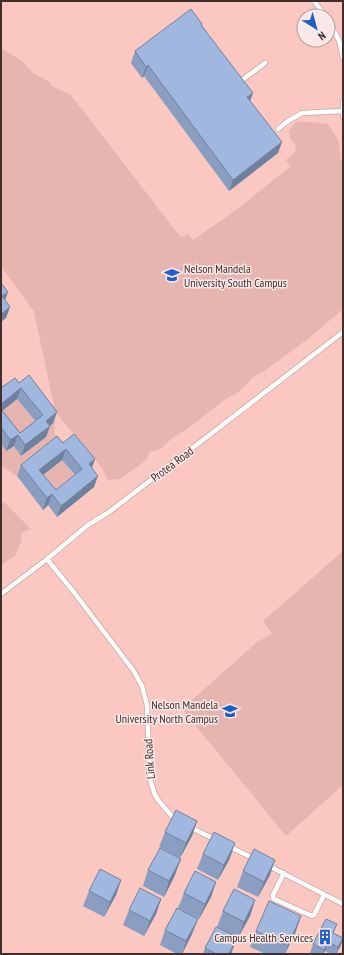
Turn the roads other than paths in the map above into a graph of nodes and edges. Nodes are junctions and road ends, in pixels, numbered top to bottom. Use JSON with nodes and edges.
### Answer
{"nodes":[{"id":1,"x":336,"y":35,"type":"edge"},
{"id":2,"x":343,"y":58,"type":"edge"},
{"id":3,"x":264,"y":63,"type":"dead end"},
{"id":4,"x":241,"y":81,"type":"edge"},
{"id":5,"x":343,"y":102,"type":"edge"},
{"id":6,"x":343,"y":111,"type":"edge"},
{"id":7,"x":343,"y":116,"type":"edge"},
{"id":8,"x":278,"y":129,"type":"dead end"},
{"id":9,"x":343,"y":332,"type":"edge"},
{"id":10,"x":47,"y":559,"type":"junction"},
{"id":11,"x":1,"y":594,"type":"edge"},
{"id":12,"x":284,"y":873,"type":"junction"},
{"id":13,"x":324,"y":894,"type":"junction"},
{"id":14,"x":343,"y":904,"type":"edge"}],
"edges":[{"from":1,"to":2,"type":"lane"},
{"from":3,"to":4,"type":"lane"},
{"from":5,"to":6,"type":"lane"},
{"from":6,"to":7,"type":"lane"},
{"from":6,"to":8,"type":"lane"},
{"from":9,"to":10,"type":"lane","name":"Protea Road"},
{"from":10,"to":11,"type":"lane","name":"Protea Road"},
{"from":10,"to":12,"type":"lane","name":"Link Road"},
{"from":12,"to":13,"type":"lane","name":"Link Road"},
{"from":12,"to":13,"type":"lane"},
{"from":13,"to":14,"type":"lane","name":"Link Road"}]}
